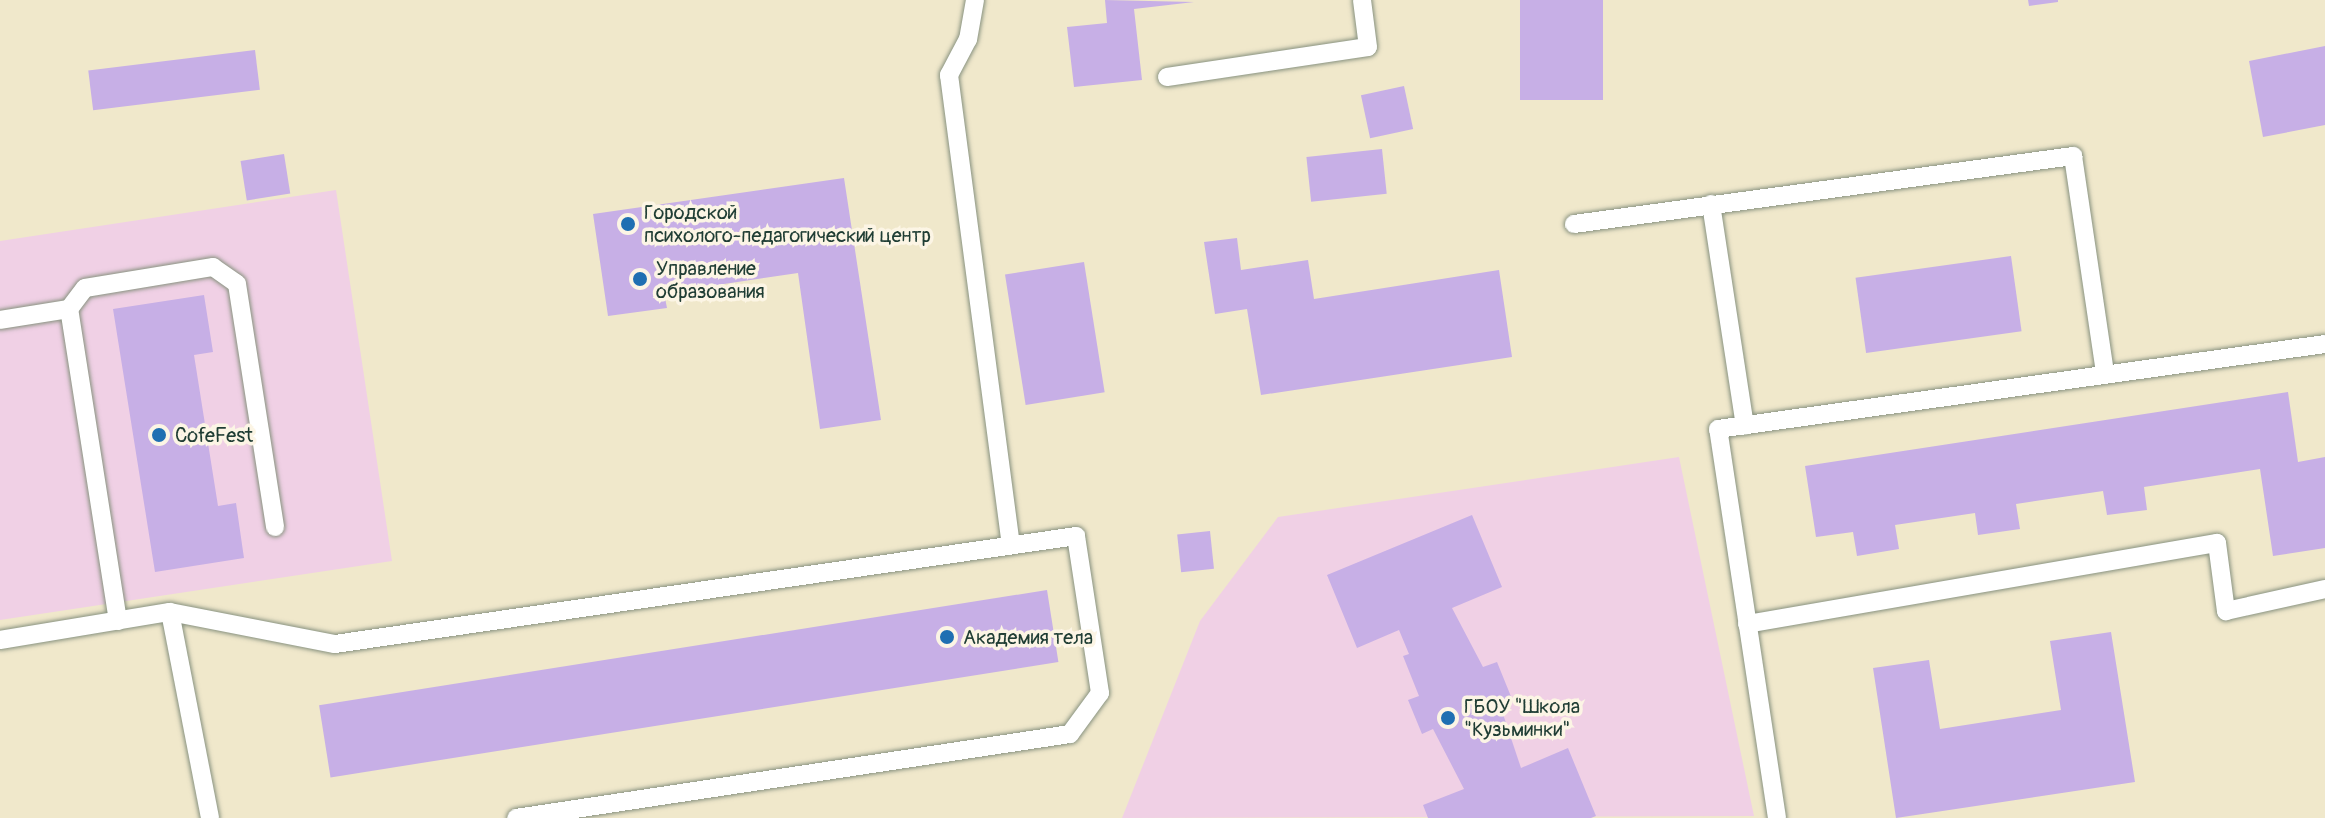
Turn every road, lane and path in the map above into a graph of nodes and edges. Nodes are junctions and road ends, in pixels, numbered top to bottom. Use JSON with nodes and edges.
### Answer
{"nodes":[{"id":1,"x":975,"y":0,"type":"edge"},
{"id":2,"x":1362,"y":0,"type":"edge"},
{"id":3,"x":1167,"y":77,"type":"dead end"},
{"id":4,"x":1711,"y":204,"type":"junction"},
{"id":5,"x":1574,"y":224,"type":"dead end"},
{"id":6,"x":69,"y":309,"type":"junction"},
{"id":7,"x":0,"y":320,"type":"edge"},
{"id":8,"x":2325,"y":344,"type":"edge"},
{"id":9,"x":2105,"y":374,"type":"junction"},
{"id":10,"x":1745,"y":425,"type":"junction"},
{"id":11,"x":275,"y":527,"type":"dead end"},
{"id":12,"x":1011,"y":544,"type":"junction"},
{"id":13,"x":2325,"y":589,"type":"edge"},
{"id":14,"x":170,"y":612,"type":"junction"},
{"id":15,"x":118,"y":621,"type":"junction"},
{"id":16,"x":1747,"y":624,"type":"junction"},
{"id":17,"x":0,"y":640,"type":"edge"},
{"id":18,"x":210,"y":818,"type":"edge"},
{"id":19,"x":516,"y":818,"type":"edge"},
{"id":20,"x":1777,"y":818,"type":"edge"}],
"edges":[{"from":1,"to":12,"type":"lane"},
{"from":2,"to":3,"type":"lane"},
{"from":4,"to":5,"type":"lane"},
{"from":4,"to":9,"type":"lane"},
{"from":4,"to":10,"type":"lane"},
{"from":6,"to":7,"type":"lane"},
{"from":6,"to":11,"type":"lane"},
{"from":6,"to":15,"type":"lane"},
{"from":8,"to":9,"type":"lane"},
{"from":9,"to":10,"type":"lane"},
{"from":10,"to":16,"type":"lane"},
{"from":12,"to":14,"type":"lane"},
{"from":12,"to":19,"type":"lane"},
{"from":13,"to":16,"type":"lane"},
{"from":14,"to":15,"type":"lane"},
{"from":14,"to":18,"type":"lane"},
{"from":15,"to":17,"type":"lane"},
{"from":16,"to":20,"type":"lane"}]}
